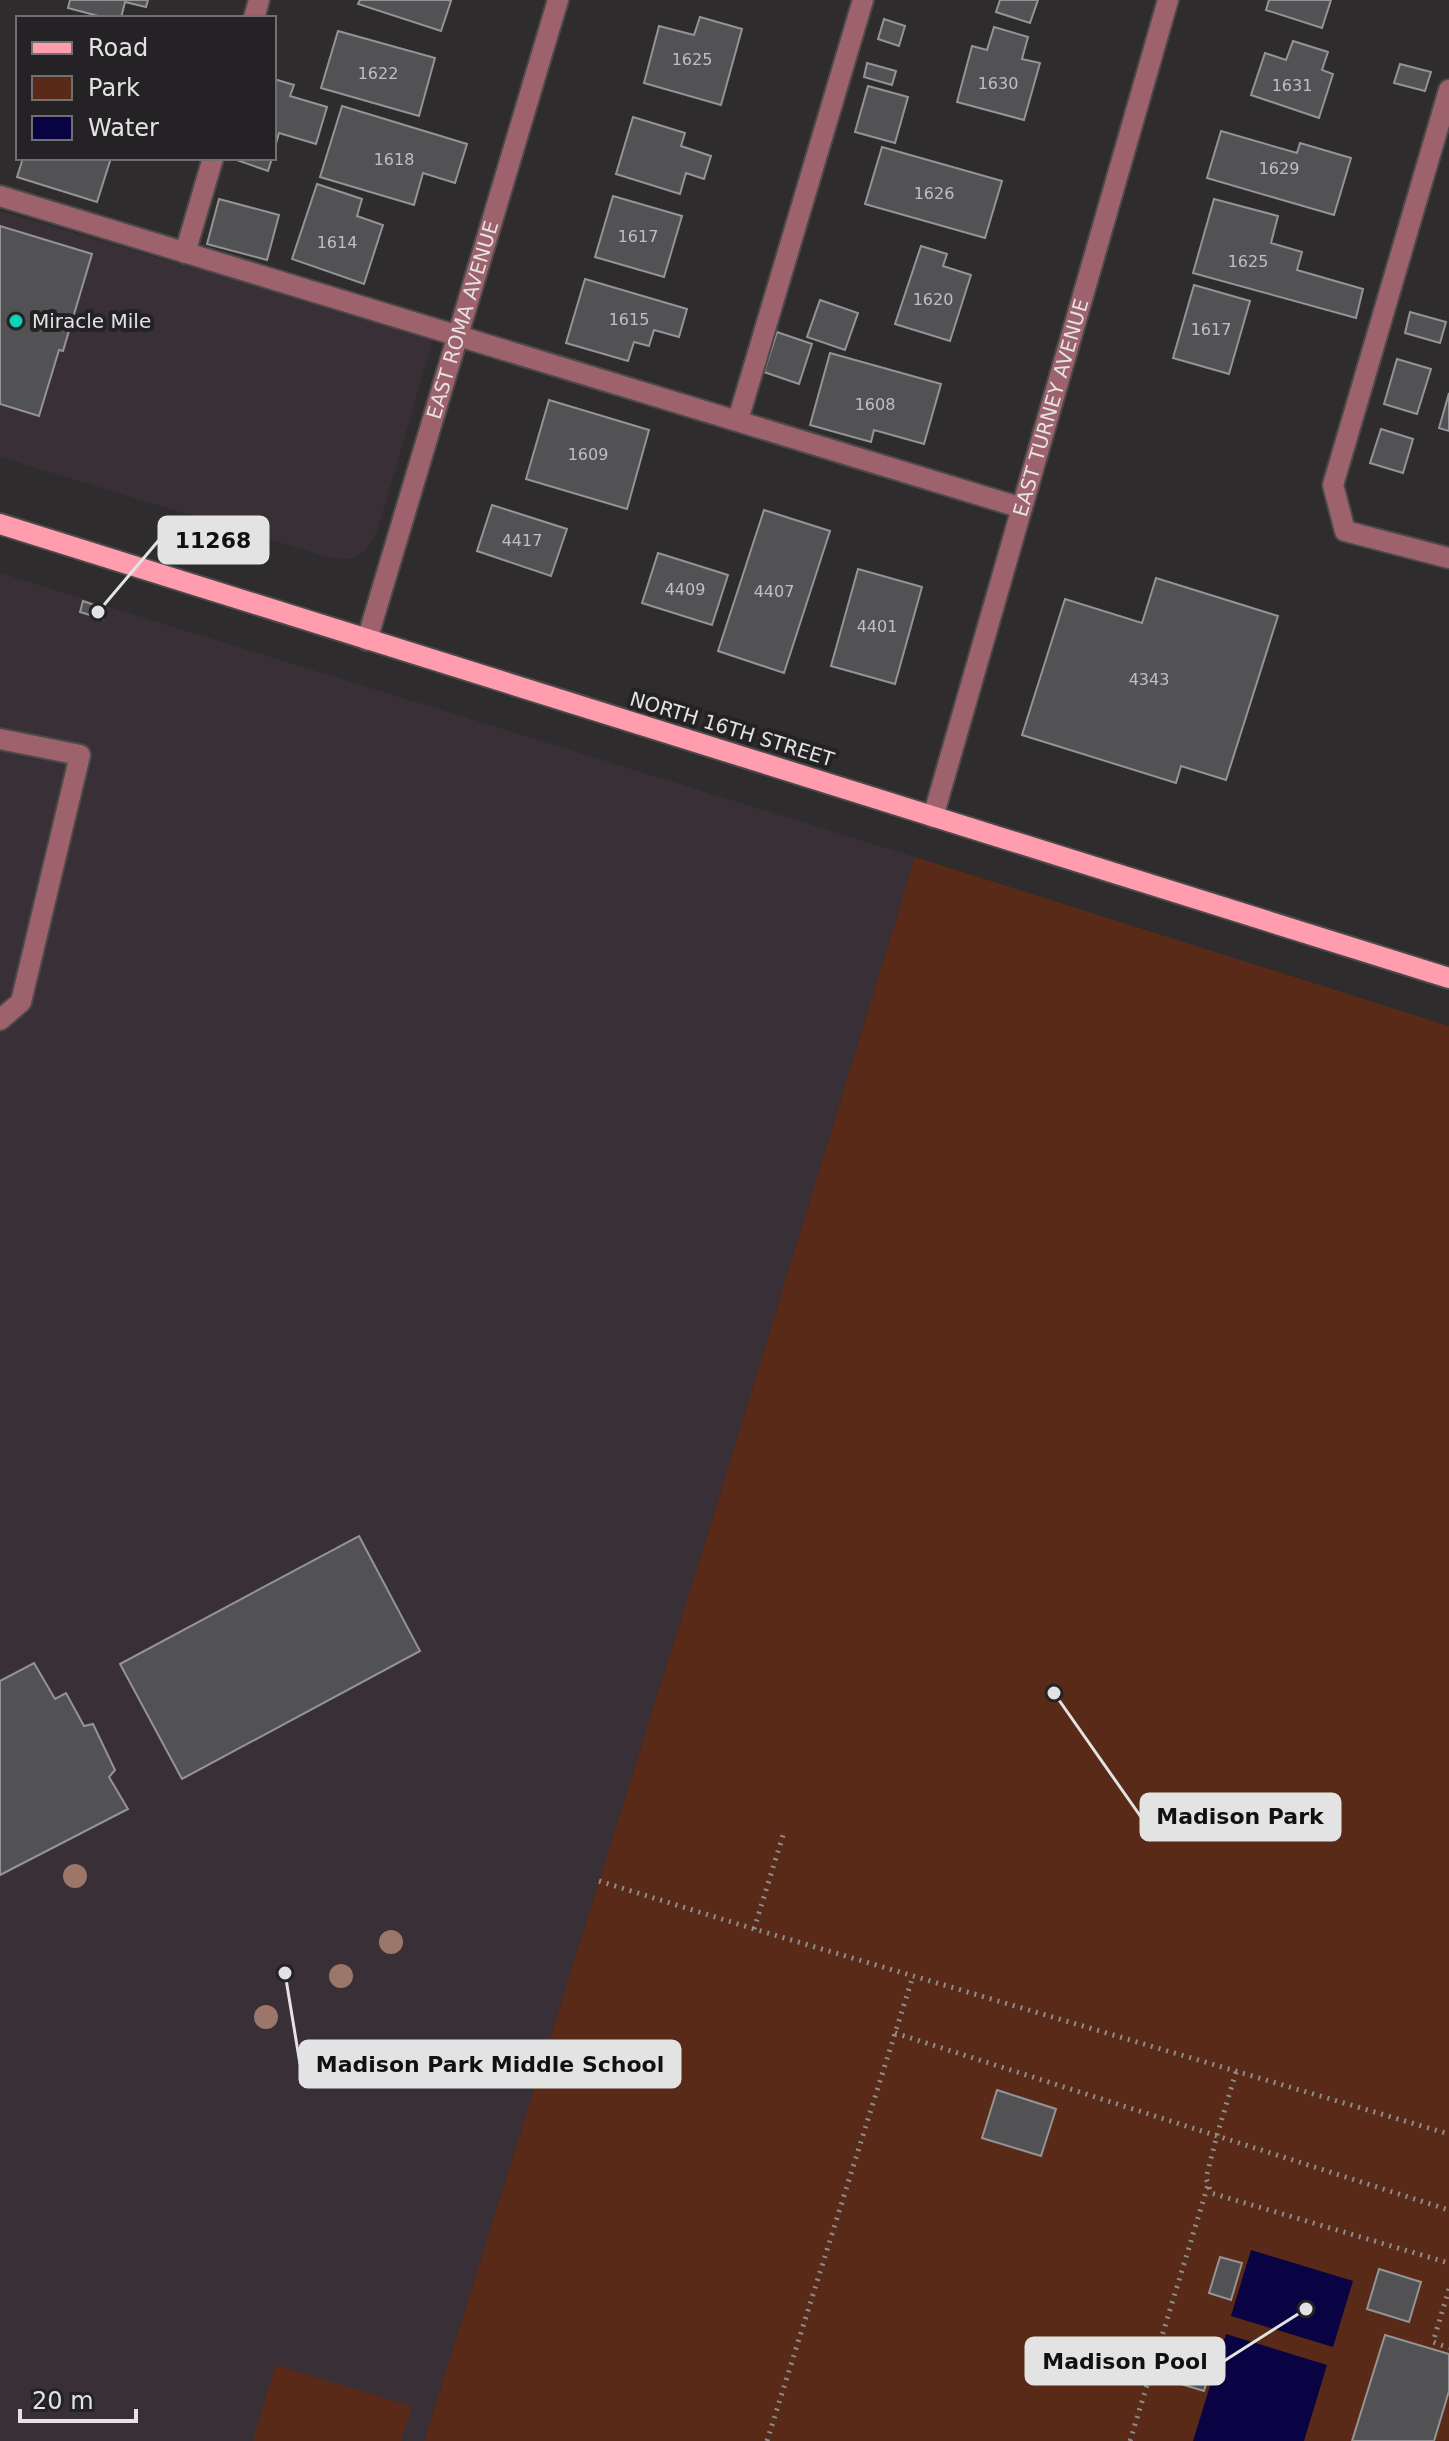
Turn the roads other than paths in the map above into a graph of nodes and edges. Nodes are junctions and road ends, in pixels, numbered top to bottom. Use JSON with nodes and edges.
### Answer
{"nodes":[{"id":1,"x":558,"y":0,"type":"edge"},
{"id":2,"x":863,"y":0,"type":"edge"},
{"id":3,"x":1168,"y":0,"type":"edge"},
{"id":4,"x":1449,"y":90,"type":"edge"},
{"id":5,"x":212,"y":160,"type":"edge"},
{"id":6,"x":0,"y":196,"type":"edge"},
{"id":7,"x":185,"y":253,"type":"junction"},
{"id":8,"x":458,"y":336,"type":"junction"},
{"id":9,"x":738,"y":420,"type":"junction"},
{"id":10,"x":1022,"y":508,"type":"junction"},
{"id":11,"x":0,"y":524,"type":"edge"},
{"id":12,"x":1449,"y":558,"type":"edge"},
{"id":13,"x":367,"y":640,"type":"junction"},
{"id":14,"x":0,"y":739,"type":"edge"},
{"id":15,"x":933,"y":817,"type":"junction"},
{"id":16,"x":1449,"y":978,"type":"edge"},
{"id":17,"x":0,"y":1020,"type":"edge"}],
"edges":[{"from":1,"to":8,"type":"street","name":"EAST ROMA AVENUE"},
{"from":2,"to":9,"type":"street"},
{"from":3,"to":10,"type":"street","name":"EAST TURNEY AVENUE"},
{"from":4,"to":12,"type":"street"},
{"from":5,"to":7,"type":"street"},
{"from":6,"to":7,"type":"street"},
{"from":7,"to":8,"type":"street"},
{"from":8,"to":9,"type":"street"},
{"from":8,"to":13,"type":"street","name":"EAST ROMA AVENUE"},
{"from":9,"to":10,"type":"street"},
{"from":10,"to":15,"type":"street","name":"EAST TURNEY AVENUE"},
{"from":11,"to":13,"type":"main road","name":"NORTH 16TH STREET"},
{"from":13,"to":15,"type":"main road","name":"NORTH 16TH STREET"},
{"from":14,"to":17,"type":"street"},
{"from":15,"to":16,"type":"main road","name":"NORTH 16TH STREET"}]}
